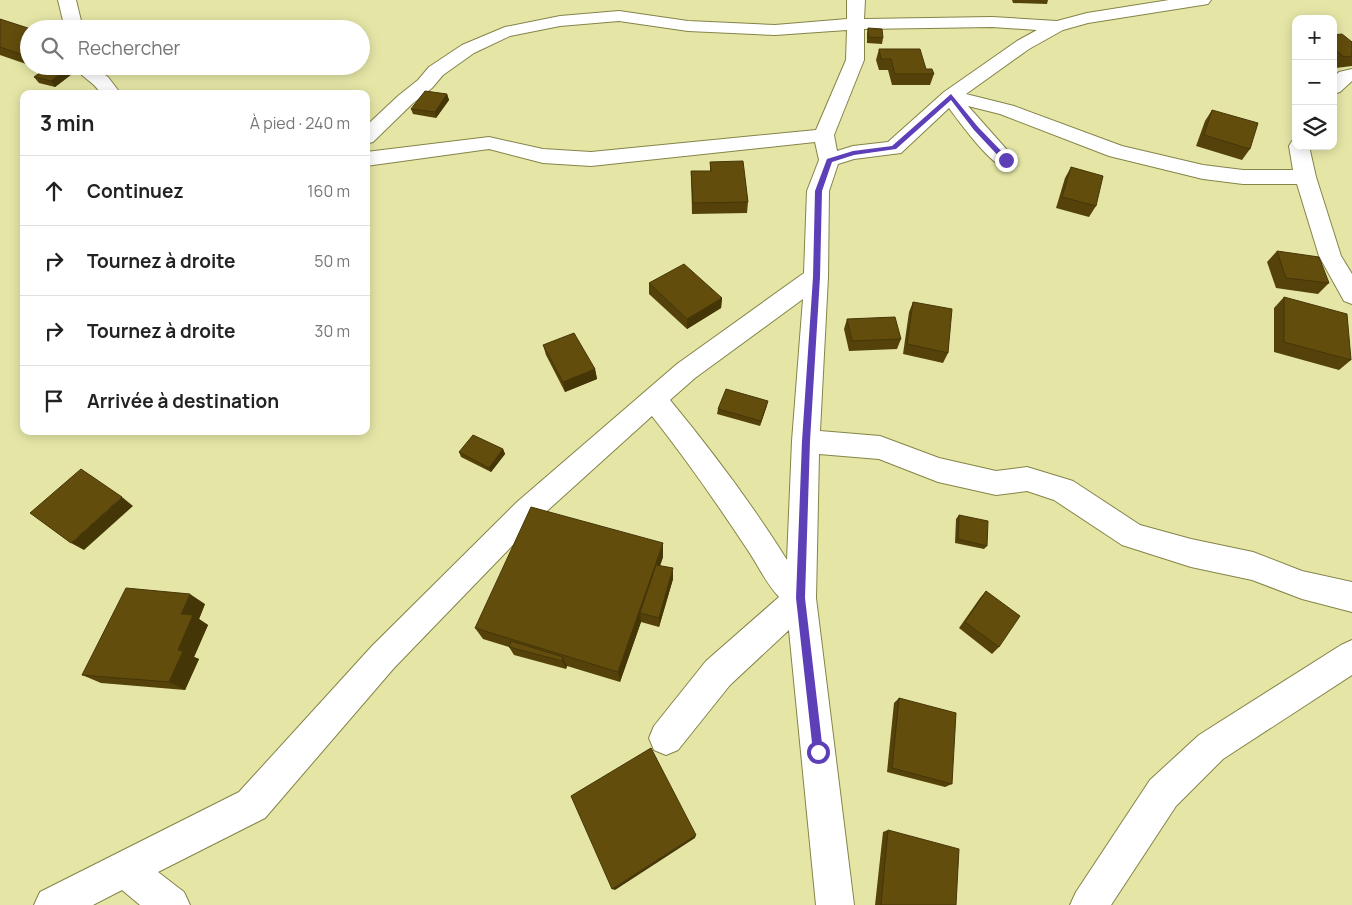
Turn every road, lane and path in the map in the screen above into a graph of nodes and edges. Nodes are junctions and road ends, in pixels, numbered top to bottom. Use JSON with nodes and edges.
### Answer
{"nodes":[{"id":1,"x":67,"y":0,"type":"edge"},
{"id":2,"x":1202,"y":0,"type":"edge"},
{"id":3,"x":855,"y":12,"type":"edge"},
{"id":4,"x":72,"y":20,"type":"edge"},
{"id":5,"x":1057,"y":26,"type":"junction"},
{"id":6,"x":93,"y":75,"type":"edge"},
{"id":7,"x":1352,"y":75,"type":"edge"},
{"id":8,"x":1337,"y":84,"type":"edge"},
{"id":9,"x":109,"y":90,"type":"edge"},
{"id":10,"x":951,"y":96,"type":"junction"},
{"id":11,"x":370,"y":134,"type":"edge"},
{"id":12,"x":827,"y":148,"type":"junction"},
{"id":13,"x":1300,"y":150,"type":"edge"},
{"id":14,"x":370,"y":158,"type":"edge"},
{"id":15,"x":1006,"y":160,"type":"dead end"},
{"id":16,"x":1305,"y":177,"type":"junction"},
{"id":17,"x":816,"y":277,"type":"junction"},
{"id":18,"x":1352,"y":295,"type":"edge"},
{"id":19,"x":654,"y":399,"type":"junction"},
{"id":20,"x":806,"y":441,"type":"junction"},
{"id":21,"x":1352,"y":597,"type":"edge"},
{"id":22,"x":801,"y":598,"type":"junction"},
{"id":23,"x":1352,"y":656,"type":"edge"},
{"id":24,"x":666,"y":738,"type":"dead end"},
{"id":25,"x":124,"y":869,"type":"junction"},
{"id":26,"x":52,"y":905,"type":"edge"},
{"id":27,"x":171,"y":905,"type":"edge"},
{"id":28,"x":835,"y":905,"type":"edge"},
{"id":29,"x":1089,"y":905,"type":"edge"}],
"edges":[{"from":1,"to":4,"type":"street"},
{"from":2,"to":5,"type":"street"},
{"from":3,"to":5,"type":"street"},
{"from":3,"to":11,"type":"street"},
{"from":3,"to":12,"type":"street"},
{"from":5,"to":10,"type":"street"},
{"from":6,"to":9,"type":"street"},
{"from":7,"to":8,"type":"street"},
{"from":10,"to":12,"type":"street"},
{"from":10,"to":15,"type":"street"},
{"from":10,"to":16,"type":"street"},
{"from":12,"to":14,"type":"street"},
{"from":12,"to":17,"type":"street"},
{"from":13,"to":16,"type":"street"},
{"from":16,"to":18,"type":"street"},
{"from":17,"to":19,"type":"street"},
{"from":17,"to":20,"type":"street"},
{"from":19,"to":22,"type":"street"},
{"from":19,"to":25,"type":"street"},
{"from":20,"to":21,"type":"street"},
{"from":20,"to":22,"type":"street"},
{"from":22,"to":24,"type":"street"},
{"from":22,"to":28,"type":"street"},
{"from":23,"to":29,"type":"street"},
{"from":25,"to":26,"type":"street"},
{"from":25,"to":27,"type":"street"}]}
